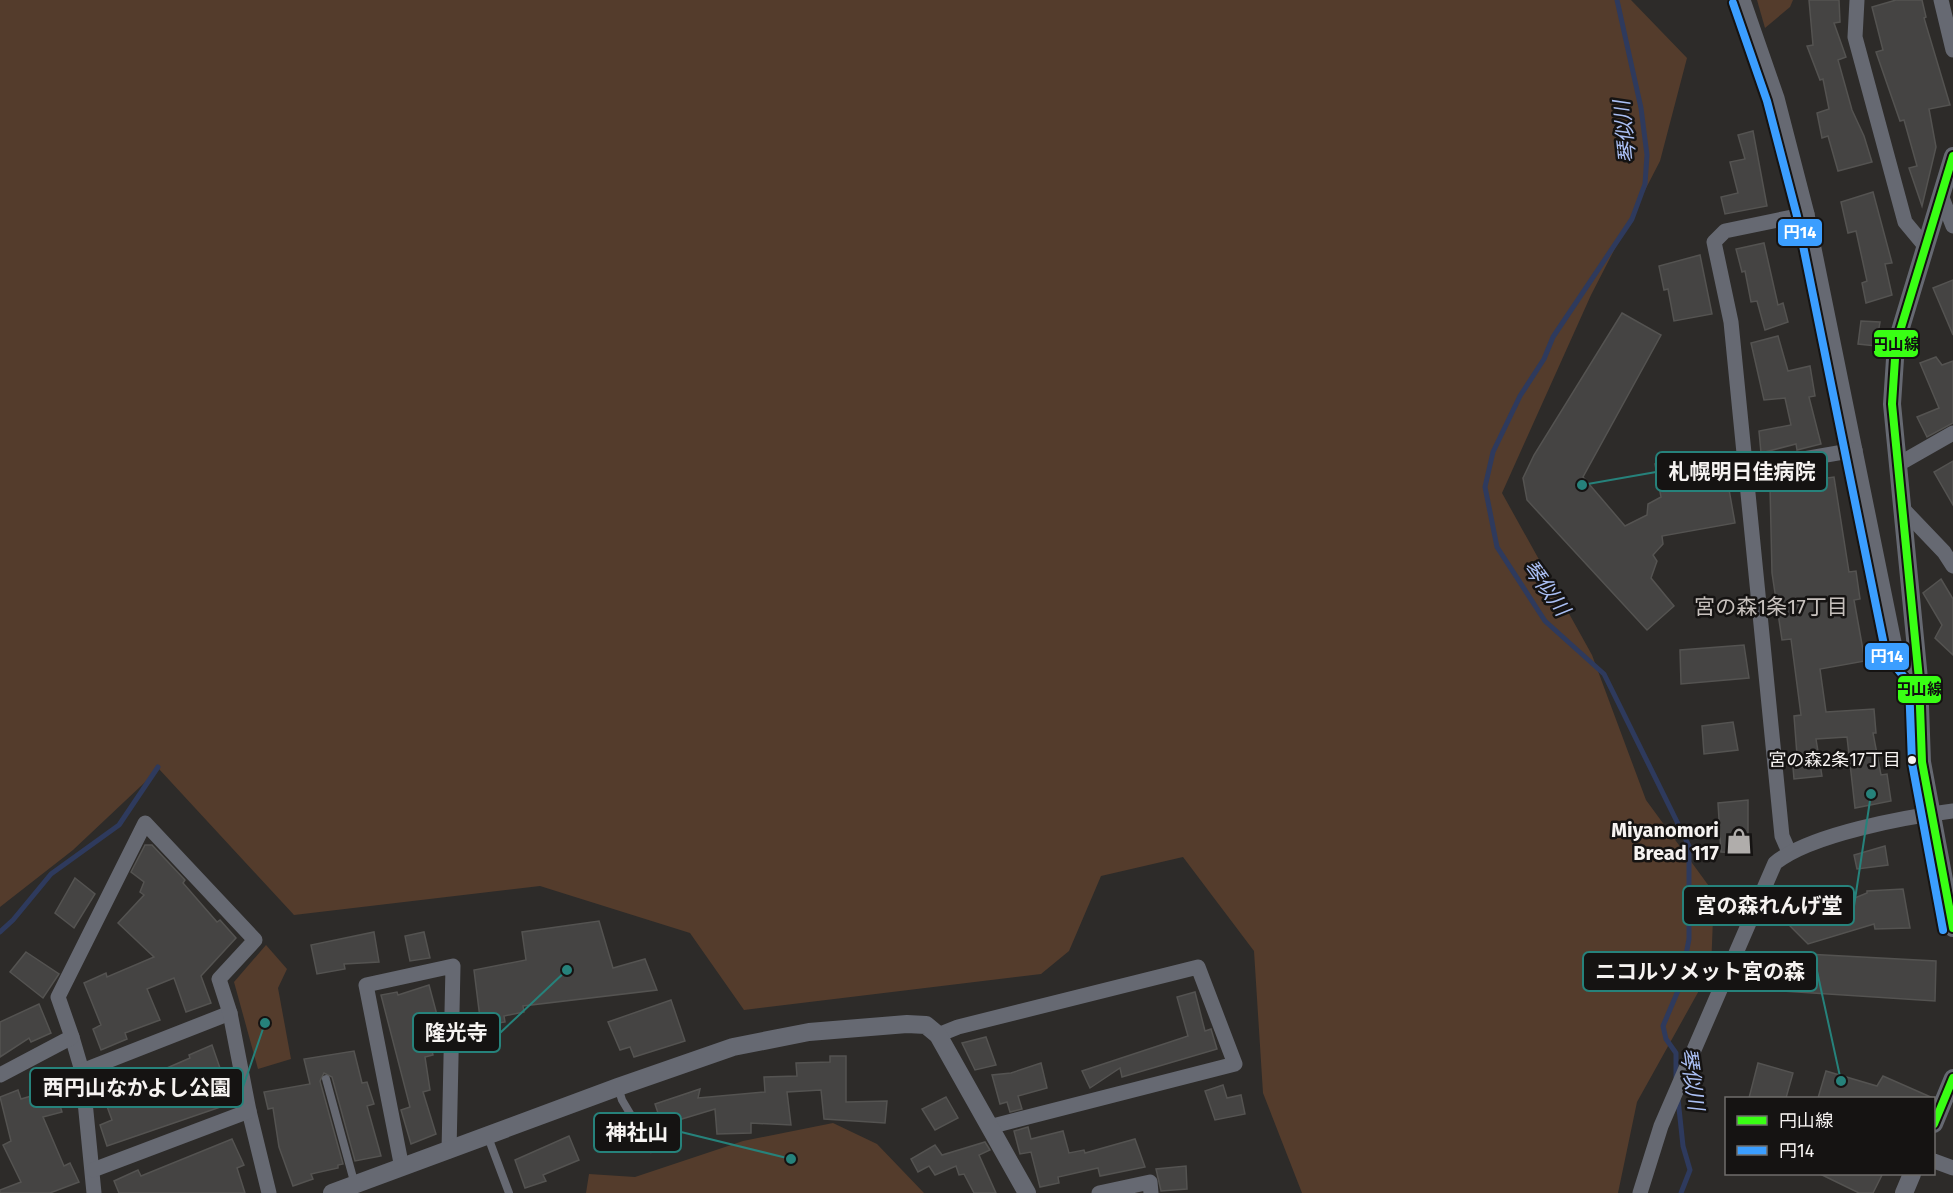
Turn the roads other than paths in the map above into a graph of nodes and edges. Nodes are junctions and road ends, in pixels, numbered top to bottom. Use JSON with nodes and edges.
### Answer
{"nodes":[{"id":1,"x":1743,"y":0,"type":"edge"},
{"id":2,"x":1857,"y":0,"type":"edge"},
{"id":3,"x":1941,"y":0,"type":"edge"},
{"id":4,"x":1953,"y":50,"type":"edge"},
{"id":5,"x":1953,"y":156,"type":"edge"},
{"id":6,"x":1941,"y":195,"type":"junction"},
{"id":7,"x":1807,"y":214,"type":"junction"},
{"id":8,"x":1952,"y":222,"type":"edge"},
{"id":9,"x":1925,"y":246,"type":"junction"},
{"id":10,"x":1953,"y":434,"type":"edge"},
{"id":11,"x":1855,"y":450,"type":"junction"},
{"id":12,"x":1898,"y":465,"type":"junction"},
{"id":13,"x":1744,"y":469,"type":"junction"},
{"id":14,"x":1902,"y":508,"type":"junction"},
{"id":15,"x":1953,"y":566,"type":"edge"},
{"id":16,"x":1918,"y":679,"type":"junction"},
{"id":17,"x":1953,"y":811,"type":"edge"},
{"id":18,"x":1931,"y":814,"type":"junction"},
{"id":19,"x":1789,"y":852,"type":"junction"},
{"id":20,"x":1953,"y":928,"type":"edge"},
{"id":21,"x":230,"y":1013,"type":"junction"},
{"id":22,"x":938,"y":1035,"type":"junction"},
{"id":23,"x":72,"y":1037,"type":"junction"},
{"id":24,"x":82,"y":1071,"type":"junction"},
{"id":25,"x":0,"y":1075,"type":"edge"},
{"id":26,"x":1953,"y":1078,"type":"edge"},
{"id":27,"x":326,"y":1079,"type":"dead end"},
{"id":28,"x":618,"y":1087,"type":"junction"},
{"id":29,"x":249,"y":1111,"type":"junction"},
{"id":30,"x":1935,"y":1122,"type":"edge"},
{"id":31,"x":989,"y":1127,"type":"junction"},
{"id":32,"x":488,"y":1137,"type":"junction"},
{"id":33,"x":651,"y":1149,"type":"dead end"},
{"id":34,"x":449,"y":1150,"type":"junction"},
{"id":35,"x":1935,"y":1161,"type":"edge"},
{"id":36,"x":402,"y":1168,"type":"junction"},
{"id":37,"x":1953,"y":1168,"type":"edge"},
{"id":38,"x":93,"y":1170,"type":"junction"},
{"id":39,"x":1911,"y":1175,"type":"edge"},
{"id":40,"x":365,"y":1186,"type":"edge"},
{"id":41,"x":94,"y":1193,"type":"edge"},
{"id":42,"x":269,"y":1193,"type":"edge"},
{"id":43,"x":332,"y":1193,"type":"edge"},
{"id":44,"x":509,"y":1193,"type":"edge"},
{"id":45,"x":1027,"y":1193,"type":"edge"},
{"id":46,"x":1099,"y":1193,"type":"edge"},
{"id":47,"x":1151,"y":1193,"type":"edge"},
{"id":48,"x":1640,"y":1193,"type":"edge"},
{"id":49,"x":1904,"y":1193,"type":"edge"}],
"edges":[{"from":1,"to":7,"type":"street"},
{"from":2,"to":9,"type":"street"},
{"from":3,"to":4,"type":"street"},
{"from":5,"to":6,"type":"street"},
{"from":6,"to":8,"type":"street"},
{"from":6,"to":9,"type":"street"},
{"from":7,"to":11,"type":"street"},
{"from":7,"to":13,"type":"street"},
{"from":9,"to":12,"type":"street"},
{"from":10,"to":12,"type":"street"},
{"from":11,"to":13,"type":"street"},
{"from":11,"to":16,"type":"street"},
{"from":12,"to":14,"type":"street"},
{"from":13,"to":19,"type":"street"},
{"from":14,"to":15,"type":"street"},
{"from":14,"to":16,"type":"street"},
{"from":16,"to":18,"type":"street"},
{"from":17,"to":18,"type":"street"},
{"from":18,"to":19,"type":"street"},
{"from":18,"to":20,"type":"street"},
{"from":19,"to":48,"type":"street"},
{"from":21,"to":23,"type":"street"},
{"from":21,"to":24,"type":"street"},
{"from":21,"to":29,"type":"street"},
{"from":22,"to":28,"type":"street"},
{"from":22,"to":31,"type":"street"},
{"from":22,"to":31,"type":"street"},
{"from":23,"to":24,"type":"street"},
{"from":23,"to":25,"type":"street"},
{"from":24,"to":38,"type":"street"},
{"from":26,"to":30,"type":"street"},
{"from":27,"to":40,"type":"lane"},
{"from":28,"to":32,"type":"street"},
{"from":28,"to":33,"type":"lane"},
{"from":29,"to":38,"type":"street"},
{"from":29,"to":42,"type":"street"},
{"from":31,"to":45,"type":"street"},
{"from":32,"to":34,"type":"street"},
{"from":32,"to":44,"type":"lane"},
{"from":34,"to":36,"type":"street"},
{"from":34,"to":36,"type":"street"},
{"from":35,"to":37,"type":"street"},
{"from":36,"to":40,"type":"street"},
{"from":38,"to":41,"type":"street"},
{"from":39,"to":49,"type":"street"},
{"from":40,"to":43,"type":"street"},
{"from":46,"to":47,"type":"street"}]}
